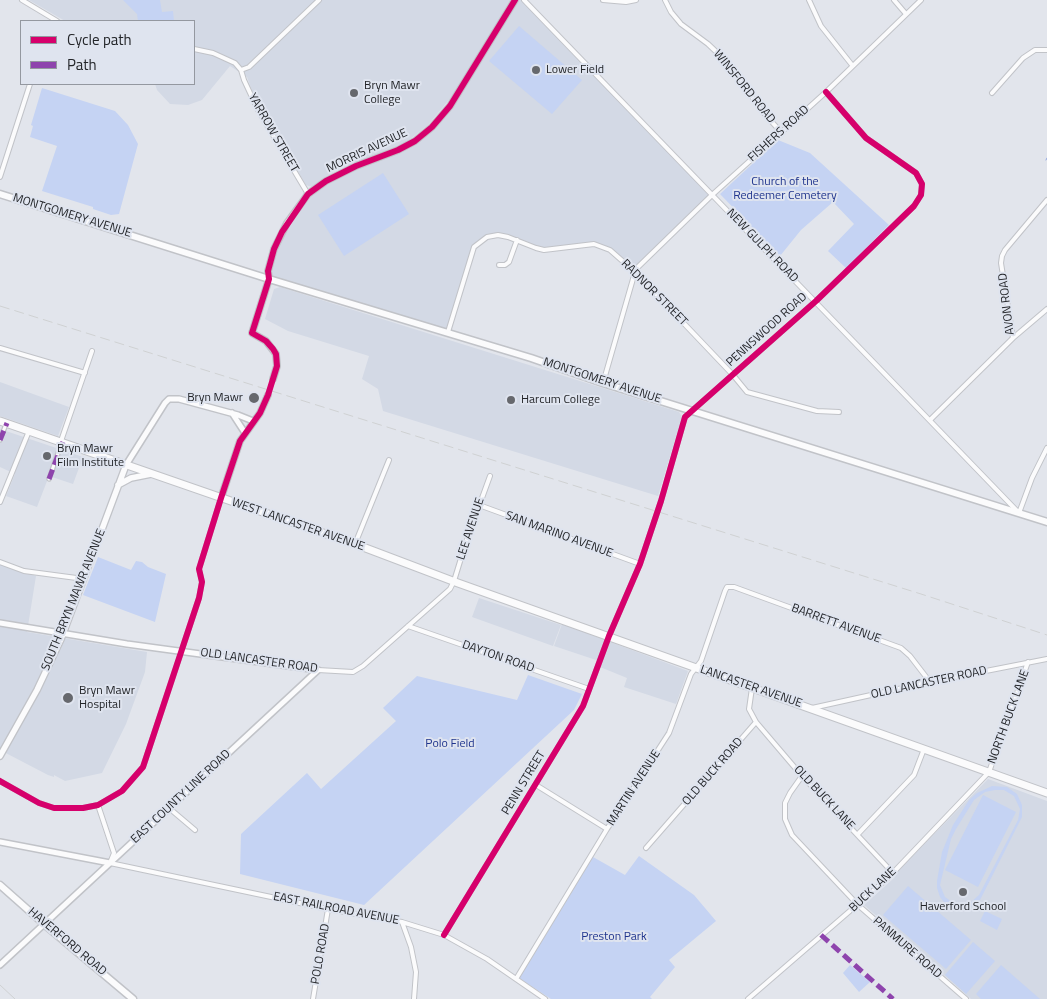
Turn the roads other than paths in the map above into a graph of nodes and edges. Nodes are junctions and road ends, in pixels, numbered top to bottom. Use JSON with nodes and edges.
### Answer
{"nodes":[{"id":1,"x":22,"y":0,"type":"edge"},
{"id":2,"x":319,"y":0,"type":"edge"},
{"id":3,"x":515,"y":0,"type":"edge"},
{"id":4,"x":524,"y":0,"type":"edge"},
{"id":5,"x":603,"y":0,"type":"edge"},
{"id":6,"x":636,"y":0,"type":"edge"},
{"id":7,"x":665,"y":0,"type":"edge"},
{"id":8,"x":808,"y":0,"type":"edge"},
{"id":9,"x":894,"y":0,"type":"edge"},
{"id":10,"x":921,"y":0,"type":"edge"},
{"id":11,"x":906,"y":14,"type":"junction"},
{"id":12,"x":55,"y":20,"type":"edge"},
{"id":13,"x":195,"y":49,"type":"edge"},
{"id":14,"x":1047,"y":50,"type":"edge"},
{"id":15,"x":852,"y":65,"type":"junction"},
{"id":16,"x":241,"y":70,"type":"junction"},
{"id":17,"x":30,"y":85,"type":"edge"},
{"id":18,"x":826,"y":92,"type":"junction"},
{"id":19,"x":992,"y":93,"type":"dead end"},
{"id":20,"x":781,"y":132,"type":"junction"},
{"id":21,"x":0,"y":177,"type":"edge"},
{"id":22,"x":0,"y":194,"type":"edge"},
{"id":23,"x":308,"y":194,"type":"junction"},
{"id":24,"x":712,"y":195,"type":"junction"},
{"id":25,"x":1047,"y":200,"type":"edge"},
{"id":26,"x":516,"y":240,"type":"junction"},
{"id":27,"x":499,"y":264,"type":"dead end"},
{"id":28,"x":635,"y":272,"type":"junction"},
{"id":29,"x":269,"y":279,"type":"junction"},
{"id":30,"x":816,"y":301,"type":"junction"},
{"id":31,"x":1047,"y":309,"type":"edge"},
{"id":32,"x":448,"y":332,"type":"junction"},
{"id":33,"x":1013,"y":338,"type":"junction"},
{"id":34,"x":0,"y":348,"type":"edge"},
{"id":35,"x":92,"y":351,"type":"dead end"},
{"id":36,"x":85,"y":373,"type":"junction"},
{"id":37,"x":733,"y":375,"type":"junction"},
{"id":38,"x":273,"y":379,"type":"tunnel mouth"},
{"id":39,"x":603,"y":383,"type":"junction"},
{"id":40,"x":268,"y":396,"type":"tunnel mouth"},
{"id":41,"x":693,"y":411,"type":"junction"},
{"id":42,"x":839,"y":412,"type":"dead end"},
{"id":43,"x":231,"y":413,"type":"junction"},
{"id":44,"x":930,"y":420,"type":"junction"},
{"id":45,"x":253,"y":421,"type":"junction"},
{"id":46,"x":3,"y":422,"type":"edge"},
{"id":47,"x":29,"y":431,"type":"junction"},
{"id":48,"x":245,"y":433,"type":"junction"},
{"id":49,"x":0,"y":440,"type":"edge"},
{"id":50,"x":62,"y":442,"type":"junction"},
{"id":51,"x":1047,"y":448,"type":"edge"},
{"id":52,"x":389,"y":460,"type":"dead end"},
{"id":53,"x":126,"y":465,"type":"junction"},
{"id":54,"x":150,"y":474,"type":"junction"},
{"id":55,"x":490,"y":476,"type":"dead end"},
{"id":56,"x":49,"y":479,"type":"dead end"},
{"id":57,"x":118,"y":485,"type":"junction"},
{"id":58,"x":221,"y":498,"type":"junction"},
{"id":59,"x":0,"y":502,"type":"edge"},
{"id":60,"x":479,"y":506,"type":"junction"},
{"id":61,"x":1019,"y":513,"type":"junction"},
{"id":62,"x":1047,"y":522,"type":"edge"},
{"id":63,"x":355,"y":544,"type":"junction"},
{"id":64,"x":0,"y":562,"type":"edge"},
{"id":65,"x":640,"y":564,"type":"junction"},
{"id":66,"x":84,"y":579,"type":"junction"},
{"id":67,"x":454,"y":581,"type":"junction"},
{"id":68,"x":728,"y":587,"type":"joint"},
{"id":69,"x":0,"y":623,"type":"edge"},
{"id":70,"x":408,"y":626,"type":"junction"},
{"id":71,"x":63,"y":633,"type":"junction"},
{"id":72,"x":609,"y":636,"type":"junction"},
{"id":73,"x":182,"y":651,"type":"junction"},
{"id":74,"x":1047,"y":659,"type":"edge"},
{"id":75,"x":1028,"y":662,"type":"junction"},
{"id":76,"x":695,"y":668,"type":"junction"},
{"id":77,"x":318,"y":670,"type":"junction"},
{"id":78,"x":930,"y":682,"type":"junction"},
{"id":79,"x":752,"y":688,"type":"junction"},
{"id":80,"x":589,"y":689,"type":"junction"},
{"id":81,"x":811,"y":708,"type":"junction"},
{"id":82,"x":756,"y":722,"type":"junction"},
{"id":83,"x":924,"y":749,"type":"junction"},
{"id":84,"x":0,"y":756,"type":"edge"},
{"id":85,"x":989,"y":772,"type":"junction"},
{"id":86,"x":802,"y":776,"type":"junction"},
{"id":87,"x":0,"y":781,"type":"edge"},
{"id":88,"x":536,"y":785,"type":"junction"},
{"id":89,"x":1047,"y":793,"type":"edge"},
{"id":90,"x":98,"y":805,"type":"junction"},
{"id":91,"x":168,"y":808,"type":"junction"},
{"id":92,"x":606,"y":828,"type":"junction"},
{"id":93,"x":195,"y":830,"type":"dead end"},
{"id":94,"x":858,"y":834,"type":"junction"},
{"id":95,"x":0,"y":842,"type":"edge"},
{"id":96,"x":646,"y":848,"type":"dead end"},
{"id":97,"x":110,"y":863,"type":"junction"},
{"id":98,"x":893,"y":873,"type":"junction"},
{"id":99,"x":0,"y":885,"type":"edge"},
{"id":100,"x":858,"y":905,"type":"junction"},
{"id":101,"x":328,"y":909,"type":"junction"},
{"id":102,"x":402,"y":922,"type":"junction"},
{"id":103,"x":44,"y":924,"type":"junction"},
{"id":104,"x":444,"y":935,"type":"junction"},
{"id":105,"x":0,"y":965,"type":"edge"},
{"id":106,"x":516,"y":979,"type":"junction"},
{"id":107,"x":133,"y":999,"type":"edge"},
{"id":108,"x":313,"y":999,"type":"edge"},
{"id":109,"x":414,"y":999,"type":"edge"},
{"id":110,"x":545,"y":999,"type":"edge"},
{"id":111,"x":748,"y":999,"type":"edge"},
{"id":112,"x":966,"y":999,"type":"edge"}],
"edges":[{"from":1,"to":12,"type":"street"},
{"from":2,"to":16,"type":"street"},
{"from":3,"to":23,"type":"street","name":"MORRIS AVENUE"},
{"from":4,"to":24,"type":"street","name":"NEW GULPH ROAD"},
{"from":5,"to":6,"type":"street"},
{"from":7,"to":20,"type":"street","name":"WINSFORD ROAD"},
{"from":8,"to":15,"type":"street"},
{"from":9,"to":11,"type":"street"},
{"from":10,"to":11,"type":"street","name":"FISHERS ROAD"},
{"from":11,"to":15,"type":"street","name":"FISHERS ROAD"},
{"from":13,"to":16,"type":"street"},
{"from":14,"to":19,"type":"street"},
{"from":15,"to":18,"type":"street","name":"FISHERS ROAD"},
{"from":16,"to":23,"type":"street","name":"YARROW STREET"},
{"from":17,"to":21,"type":"street"},
{"from":18,"to":20,"type":"street","name":"FISHERS ROAD"},
{"from":18,"to":30,"type":"street","name":"PENNSWOOD ROAD"},
{"from":20,"to":24,"type":"street","name":"FISHERS ROAD"},
{"from":22,"to":29,"type":"main road","name":"MONTGOMERY AVENUE"},
{"from":23,"to":29,"type":"street","name":"MORRIS AVENUE"},
{"from":24,"to":28,"type":"street","name":"FISHERS ROAD"},
{"from":24,"to":30,"type":"street","name":"NEW GULPH ROAD"},
{"from":25,"to":33,"type":"street","name":"AVON ROAD"},
{"from":26,"to":27,"type":"street"},
{"from":26,"to":28,"type":"street","name":"RADNOR STREET"},
{"from":26,"to":32,"type":"street","name":"RADNOR STREET"},
{"from":28,"to":37,"type":"street","name":"RADNOR STREET"},
{"from":28,"to":39,"type":"street","name":"FISHERS ROAD"},
{"from":29,"to":32,"type":"main road","name":"MONTGOMERY AVENUE"},
{"from":29,"to":38,"type":"street","name":"MORRIS AVENUE"},
{"from":30,"to":37,"type":"street","name":"PENNSWOOD ROAD"},
{"from":30,"to":44,"type":"street","name":"NEW GULPH ROAD"},
{"from":31,"to":33,"type":"street"},
{"from":32,"to":39,"type":"main road","name":"MONTGOMERY AVENUE"},
{"from":33,"to":44,"type":"street","name":"AVON ROAD"},
{"from":34,"to":36,"type":"street"},
{"from":35,"to":36,"type":"street"},
{"from":36,"to":50,"type":"street"},
{"from":37,"to":41,"type":"street","name":"PENNSWOOD ROAD"},
{"from":37,"to":42,"type":"street","name":"RADNOR STREET"},
{"from":39,"to":41,"type":"main road","name":"MONTGOMERY AVENUE"},
{"from":40,"to":45,"type":"street"},
{"from":41,"to":61,"type":"main road","name":"MONTGOMERY AVENUE"},
{"from":41,"to":65,"type":"street","name":"PENNSWOOD ROAD","bridge":true},
{"from":43,"to":45,"type":"street"},
{"from":43,"to":48,"type":"street"},
{"from":43,"to":53,"type":"street"},
{"from":44,"to":61,"type":"street","name":"NEW GULPH ROAD"},
{"from":45,"to":48,"type":"street"},
{"from":46,"to":47,"type":"highway","name":"WEST LANCASTER AVENUE"},
{"from":46,"to":49,"type":"street"},
{"from":47,"to":50,"type":"highway","name":"WEST LANCASTER AVENUE"},
{"from":47,"to":59,"type":"street"},
{"from":48,"to":58,"type":"street"},
{"from":50,"to":53,"type":"highway","name":"WEST LANCASTER AVENUE"},
{"from":50,"to":56,"type":"street"},
{"from":51,"to":61,"type":"street"},
{"from":52,"to":63,"type":"street"},
{"from":53,"to":54,"type":"highway","name":"WEST LANCASTER AVENUE"},
{"from":53,"to":57,"type":"main road","name":"SOUTH BRYN MAWR AVENUE"},
{"from":54,"to":57,"type":"main road"},
{"from":54,"to":58,"type":"highway","name":"WEST LANCASTER AVENUE"},
{"from":55,"to":60,"type":"street","name":"LEE AVENUE"},
{"from":57,"to":66,"type":"main road","name":"SOUTH BRYN MAWR AVENUE"},
{"from":58,"to":63,"type":"highway","name":"WEST LANCASTER AVENUE"},
{"from":58,"to":73,"type":"street"},
{"from":60,"to":65,"type":"street","name":"SAN MARINO AVENUE"},
{"from":60,"to":67,"type":"street","name":"LEE AVENUE"},
{"from":61,"to":62,"type":"main road","name":"MONTGOMERY AVENUE"},
{"from":63,"to":67,"type":"highway","name":"WEST LANCASTER AVENUE"},
{"from":64,"to":66,"type":"street"},
{"from":65,"to":72,"type":"street","name":"PENNSWOOD ROAD"},
{"from":66,"to":71,"type":"main road","name":"SOUTH BRYN MAWR AVENUE"},
{"from":67,"to":70,"type":"street","name":"OLD LANCASTER ROAD"},
{"from":67,"to":72,"type":"highway","name":"LANCASTER AVENUE"},
{"from":68,"to":76,"type":"street","name":"MARTIN AVENUE"},
{"from":68,"to":78,"type":"street","name":"BARRETT AVENUE"},
{"from":69,"to":71,"type":"street","name":"OLD LANCASTER ROAD"},
{"from":70,"to":77,"type":"street","name":"OLD LANCASTER ROAD"},
{"from":70,"to":80,"type":"street","name":"DAYTON ROAD"},
{"from":71,"to":73,"type":"street","name":"OLD LANCASTER ROAD"},
{"from":71,"to":84,"type":"main road","name":"SOUTH BRYN MAWR AVENUE"},
{"from":72,"to":76,"type":"highway","name":"LANCASTER AVENUE"},
{"from":72,"to":80,"type":"street","name":"PENN STREET"},
{"from":73,"to":77,"type":"street","name":"OLD LANCASTER ROAD"},
{"from":73,"to":90,"type":"street"},
{"from":74,"to":75,"type":"street","name":"OLD LANCASTER ROAD"},
{"from":75,"to":78,"type":"street","name":"OLD LANCASTER ROAD"},
{"from":75,"to":85,"type":"street","name":"NORTH BUCK LANE"},
{"from":76,"to":79,"type":"highway","name":"LANCASTER AVENUE"},
{"from":76,"to":92,"type":"street","name":"MARTIN AVENUE"},
{"from":77,"to":91,"type":"street","name":"EAST COUNTY LINE ROAD"},
{"from":78,"to":81,"type":"street","name":"OLD LANCASTER ROAD"},
{"from":79,"to":81,"type":"highway","name":"LANCASTER AVENUE"},
{"from":79,"to":82,"type":"street"},
{"from":80,"to":88,"type":"street","name":"PENN STREET"},
{"from":81,"to":83,"type":"highway","name":"LANCASTER AVENUE"},
{"from":82,"to":86,"type":"street","name":"OLD BUCK LANE"},
{"from":82,"to":96,"type":"street","name":"OLD BUCK ROAD"},
{"from":83,"to":85,"type":"highway","name":"LANCASTER AVENUE"},
{"from":83,"to":94,"type":"street"},
{"from":85,"to":89,"type":"highway","name":"LANCASTER AVENUE"},
{"from":85,"to":98,"type":"street","name":"BUCK LANE"},
{"from":86,"to":94,"type":"street","name":"OLD BUCK LANE"},
{"from":86,"to":100,"type":"street","name":"PANMURE ROAD"},
{"from":87,"to":90,"type":"street"},
{"from":88,"to":92,"type":"street"},
{"from":88,"to":104,"type":"street","name":"PENN STREET"},
{"from":90,"to":97,"type":"street"},
{"from":91,"to":93,"type":"street"},
{"from":91,"to":97,"type":"street","name":"EAST COUNTY LINE ROAD"},
{"from":92,"to":106,"type":"street","name":"MARTIN AVENUE"},
{"from":94,"to":98,"type":"street","name":"OLD BUCK LANE"},
{"from":95,"to":97,"type":"street"},
{"from":97,"to":101,"type":"street","name":"EAST RAILROAD AVENUE"},
{"from":97,"to":103,"type":"street","name":"EAST COUNTY LINE ROAD"},
{"from":98,"to":100,"type":"street","name":"BUCK LANE"},
{"from":99,"to":103,"type":"main road","name":"HAVERFORD ROAD"},
{"from":100,"to":111,"type":"street","name":"BUCK LANE"},
{"from":100,"to":112,"type":"street","name":"PANMURE ROAD"},
{"from":101,"to":102,"type":"street","name":"EAST RAILROAD AVENUE"},
{"from":101,"to":108,"type":"street","name":"POLO ROAD"},
{"from":102,"to":104,"type":"street","name":"EAST RAILROAD AVENUE"},
{"from":102,"to":109,"type":"street"},
{"from":103,"to":105,"type":"street","name":"EAST COUNTY LINE ROAD"},
{"from":103,"to":107,"type":"main road","name":"HAVERFORD ROAD"},
{"from":104,"to":106,"type":"street","name":"EAST RAILROAD AVENUE"},
{"from":106,"to":110,"type":"street","name":"EAST RAILROAD AVENUE"}]}
